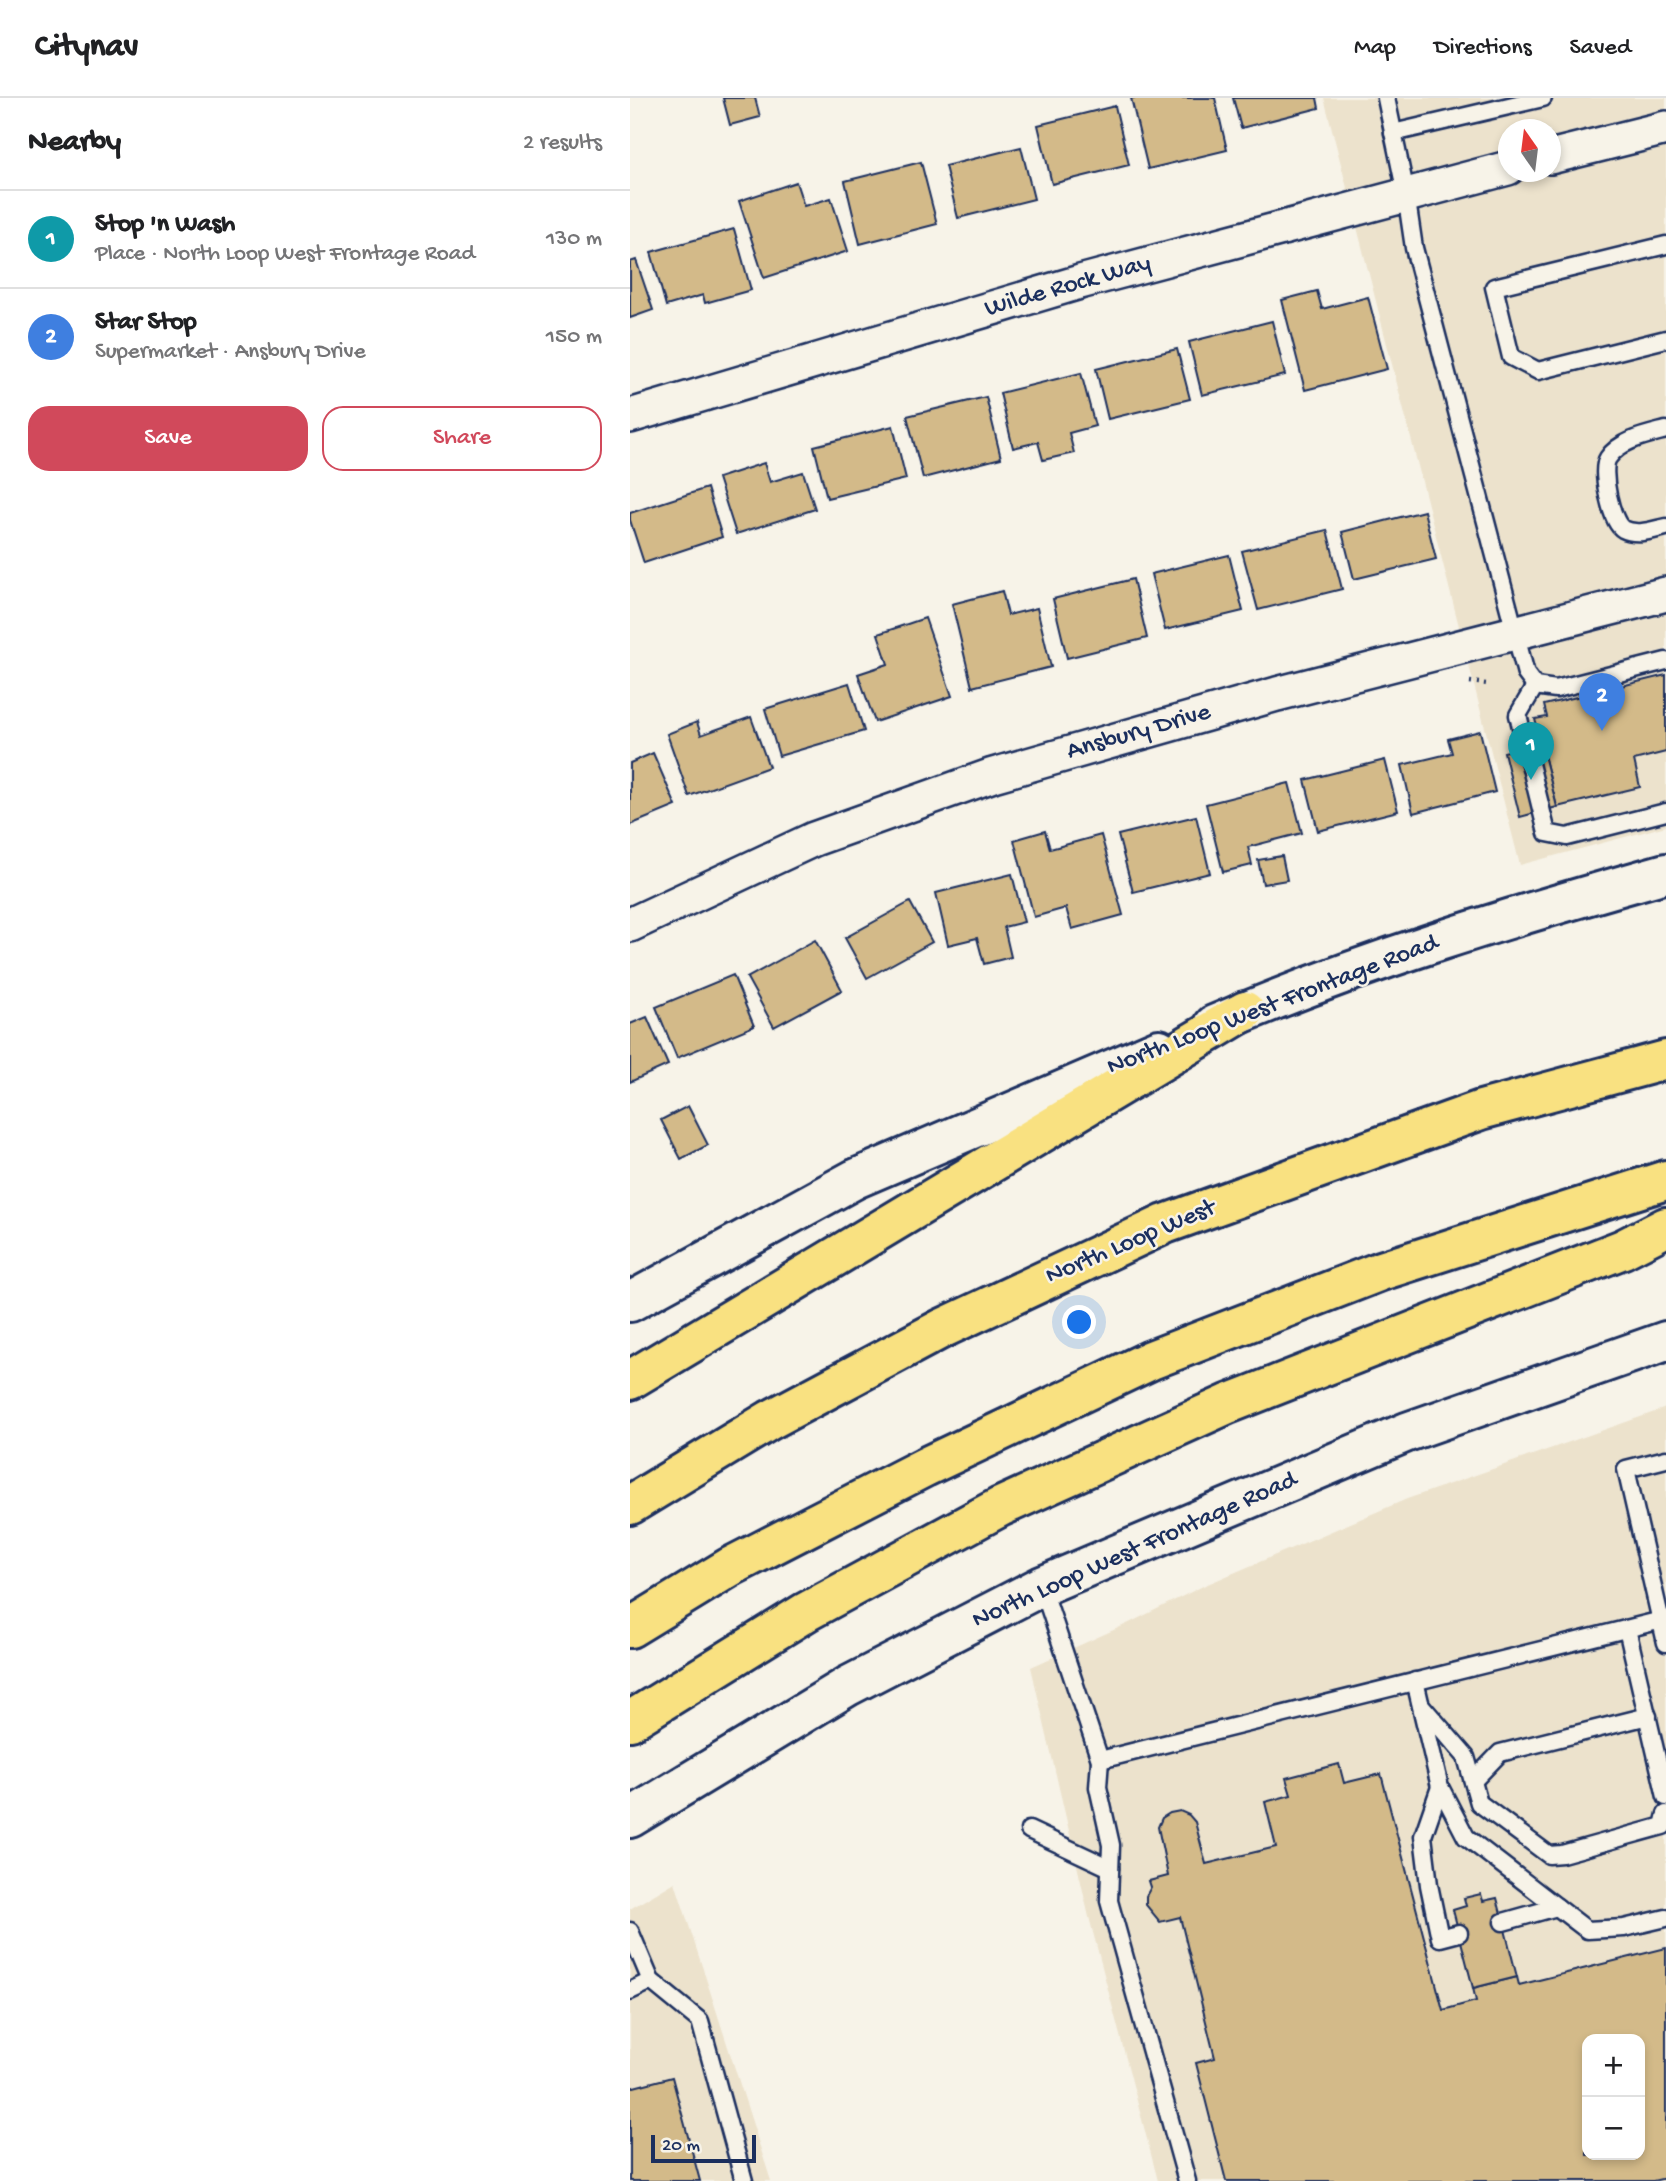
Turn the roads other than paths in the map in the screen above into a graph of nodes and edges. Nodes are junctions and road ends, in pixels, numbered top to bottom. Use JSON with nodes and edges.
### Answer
{"nodes":[{"id":1,"x":1386,"y":98,"type":"edge"},
{"id":2,"x":1543,"y":98,"type":"edge"},
{"id":3,"x":1666,"y":128,"type":"edge"},
{"id":4,"x":1393,"y":133,"type":"junction"},
{"id":5,"x":1561,"y":154,"type":"edge"},
{"id":6,"x":1498,"y":171,"type":"edge"},
{"id":7,"x":1406,"y":194,"type":"junction"},
{"id":8,"x":1666,"y":244,"type":"edge"},
{"id":9,"x":1666,"y":339,"type":"edge"},
{"id":10,"x":630,"y":416,"type":"edge"},
{"id":11,"x":1666,"y":430,"type":"edge"},
{"id":12,"x":1666,"y":527,"type":"edge"},
{"id":13,"x":1666,"y":594,"type":"edge"},
{"id":14,"x":1515,"y":633,"type":"junction"},
{"id":15,"x":1666,"y":661,"type":"edge"},
{"id":16,"x":1535,"y":686,"type":"junction"},
{"id":17,"x":1666,"y":812,"type":"edge"},
{"id":18,"x":1666,"y":873,"type":"edge"},
{"id":19,"x":630,"y":925,"type":"edge"},
{"id":20,"x":1245,"y":1011,"type":"junction"},
{"id":21,"x":1666,"y":1060,"type":"edge"},
{"id":22,"x":1666,"y":1180,"type":"edge"},
{"id":23,"x":1666,"y":1227,"type":"edge"},
{"id":24,"x":630,"y":1303,"type":"edge"},
{"id":25,"x":1666,"y":1341,"type":"edge"},
{"id":26,"x":630,"y":1380,"type":"edge"},
{"id":27,"x":1666,"y":1459,"type":"edge"},
{"id":28,"x":630,"y":1505,"type":"edge"},
{"id":29,"x":1042,"y":1586,"type":"junction"},
{"id":30,"x":1663,"y":1620,"type":"edge"},
{"id":31,"x":630,"y":1628,"type":"edge"},
{"id":32,"x":1627,"y":1629,"type":"junction"},
{"id":33,"x":1666,"y":1643,"type":"edge"},
{"id":34,"x":1415,"y":1681,"type":"junction"},
{"id":35,"x":1420,"y":1703,"type":"junction"},
{"id":36,"x":1648,"y":1716,"type":"junction"},
{"id":37,"x":630,"y":1721,"type":"edge"},
{"id":38,"x":1100,"y":1760,"type":"junction"},
{"id":39,"x":1473,"y":1781,"type":"junction"},
{"id":40,"x":1440,"y":1787,"type":"junction"},
{"id":41,"x":1666,"y":1797,"type":"edge"},
{"id":42,"x":1666,"y":1814,"type":"edge"},
{"id":43,"x":630,"y":1818,"type":"edge"},
{"id":44,"x":1029,"y":1830,"type":"dead end"},
{"id":45,"x":1110,"y":1868,"type":"junction"},
{"id":46,"x":1557,"y":1907,"type":"junction"},
{"id":47,"x":1666,"y":1918,"type":"edge"},
{"id":48,"x":1503,"y":1922,"type":"dead end"},
{"id":49,"x":630,"y":1931,"type":"edge"},
{"id":50,"x":1459,"y":1933,"type":"dead end"},
{"id":51,"x":651,"y":1981,"type":"junction"},
{"id":52,"x":630,"y":1991,"type":"edge"},
{"id":53,"x":744,"y":2181,"type":"edge"},
{"id":54,"x":1186,"y":2181,"type":"edge"}],
"edges":[{"from":1,"to":4,"type":"lane"},
{"from":2,"to":4,"type":"lane"},
{"from":3,"to":5,"type":"street"},
{"from":4,"to":7,"type":"lane"},
{"from":6,"to":7,"type":"street","name":"Wilde Rock Way"},
{"from":7,"to":10,"type":"street","name":"Wilde Rock Way"},
{"from":7,"to":14,"type":"lane"},
{"from":8,"to":9,"type":"lane"},
{"from":11,"to":12,"type":"lane"},
{"from":13,"to":14,"type":"street","name":"Ansbury Drive"},
{"from":14,"to":16,"type":"lane"},
{"from":14,"to":19,"type":"street","name":"Ansbury Drive"},
{"from":15,"to":16,"type":"lane"},
{"from":16,"to":17,"type":"lane"},
{"from":18,"to":20,"type":"main road","name":"North Loop West Frontage Road"},
{"from":20,"to":24,"type":"main road","name":"North Loop West Frontage Road"},
{"from":20,"to":26,"type":"highway"},
{"from":21,"to":28,"type":"highway","name":"North Loop West"},
{"from":22,"to":31,"type":"highway"},
{"from":23,"to":37,"type":"highway"},
{"from":25,"to":29,"type":"main road","name":"North Loop West Frontage Road"},
{"from":27,"to":30,"type":"lane"},
{"from":29,"to":38,"type":"lane"},
{"from":29,"to":43,"type":"main road","name":"North Loop West Frontage Road"},
{"from":30,"to":32,"type":"lane"},
{"from":30,"to":33,"type":"lane"},
{"from":32,"to":34,"type":"lane"},
{"from":32,"to":36,"type":"lane"},
{"from":34,"to":35,"type":"lane"},
{"from":34,"to":38,"type":"lane"},
{"from":35,"to":39,"type":"lane"},
{"from":35,"to":40,"type":"lane"},
{"from":36,"to":39,"type":"lane"},
{"from":36,"to":41,"type":"lane"},
{"from":38,"to":45,"type":"lane"},
{"from":39,"to":42,"type":"lane"},
{"from":40,"to":46,"type":"lane"},
{"from":40,"to":50,"type":"lane"},
{"from":44,"to":45,"type":"lane"},
{"from":45,"to":54,"type":"lane"},
{"from":46,"to":47,"type":"lane"},
{"from":46,"to":48,"type":"lane"},
{"from":49,"to":51,"type":"lane"},
{"from":51,"to":52,"type":"lane"},
{"from":51,"to":53,"type":"lane"}]}
